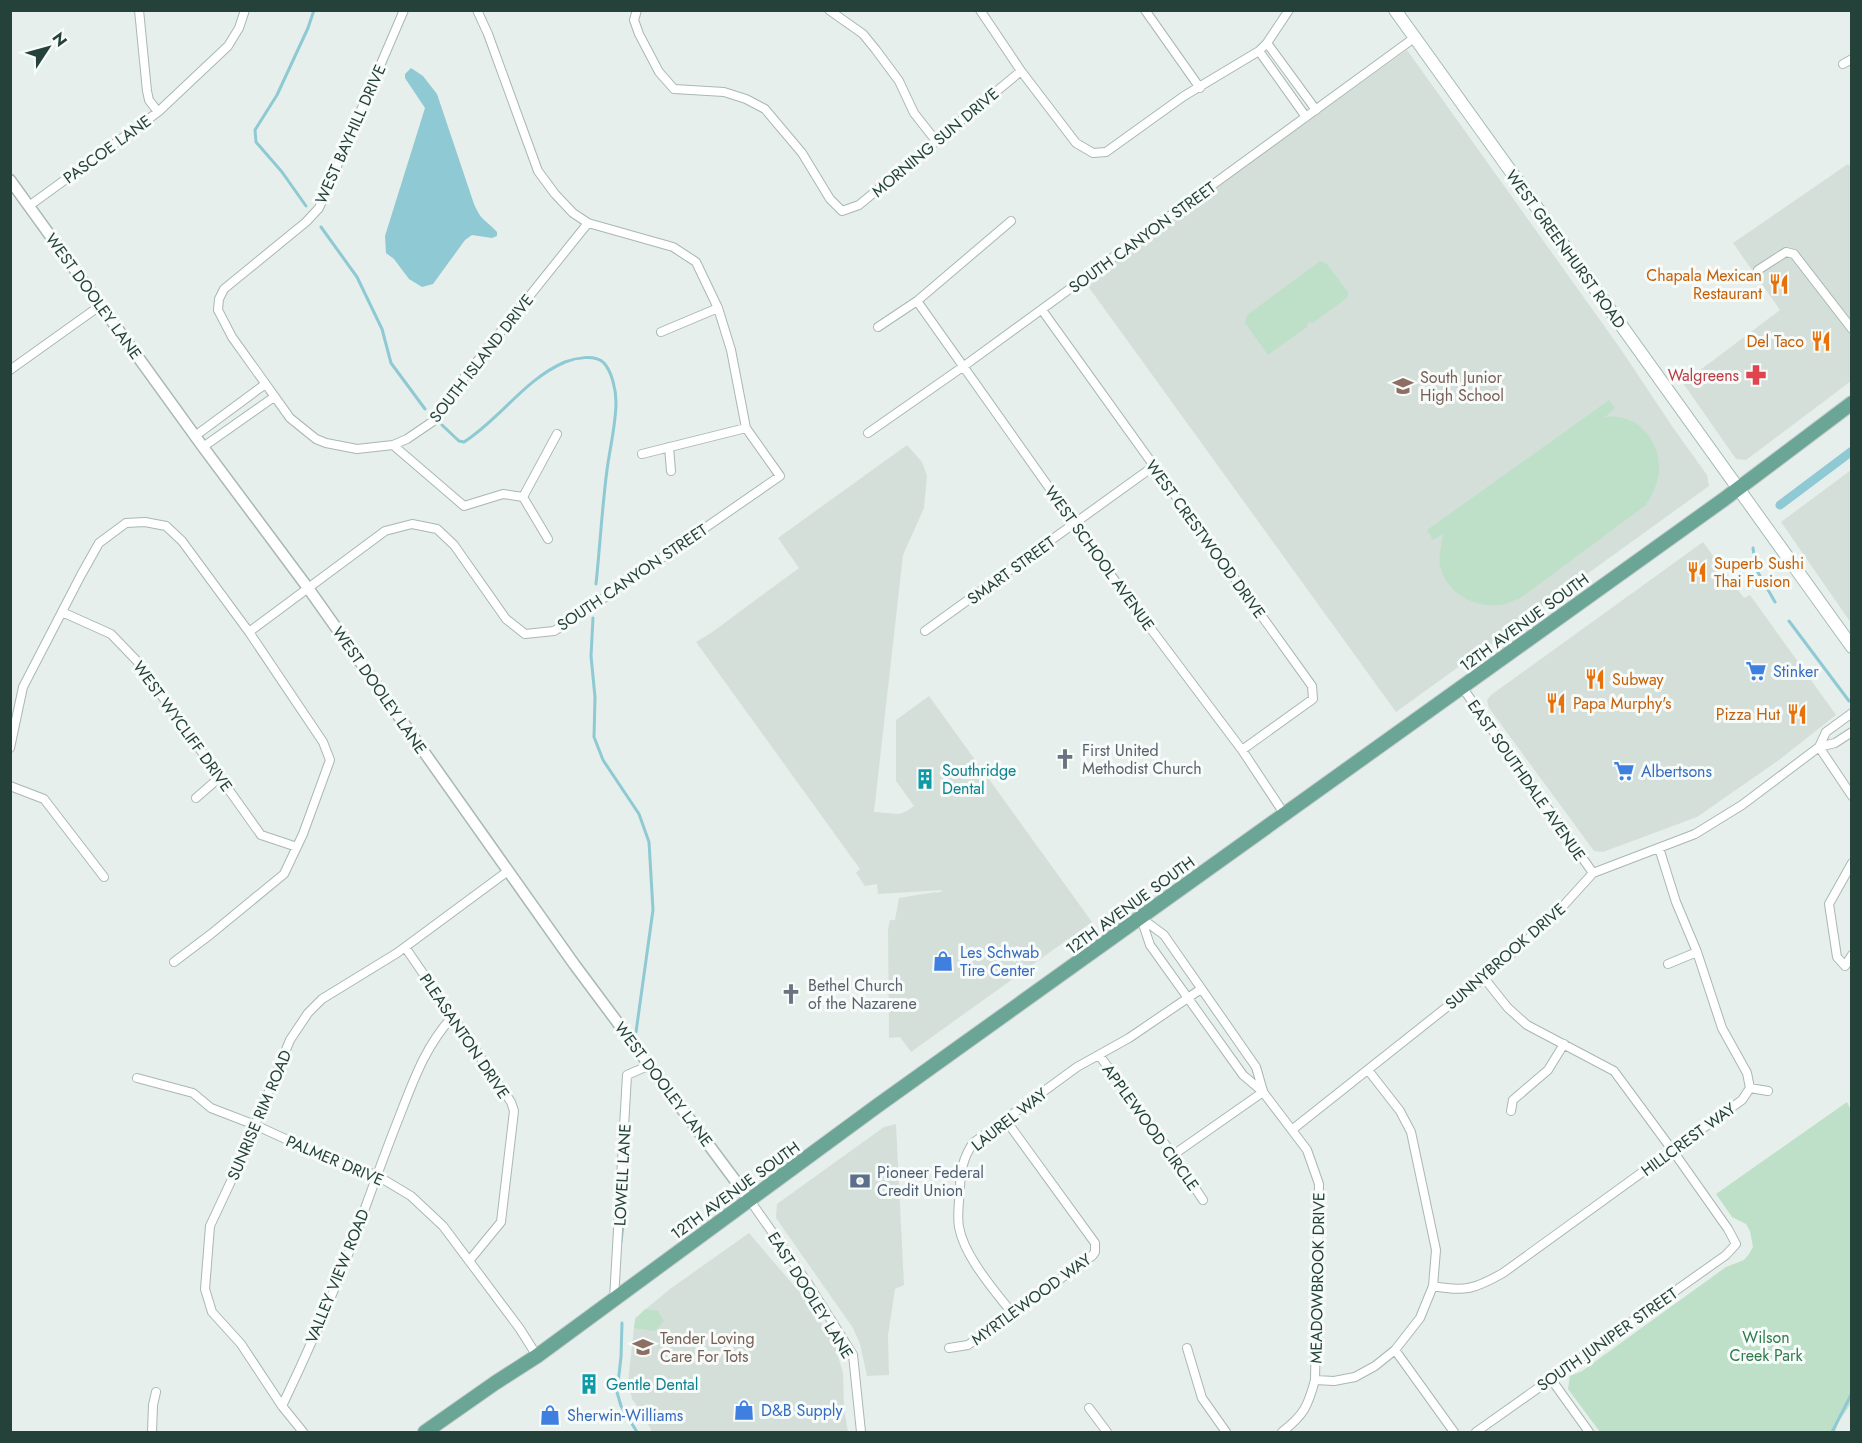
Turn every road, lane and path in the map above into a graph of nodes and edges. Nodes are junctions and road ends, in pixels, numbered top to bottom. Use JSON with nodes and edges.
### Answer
{"nodes":[{"id":1,"x":139,"y":10,"type":"edge"},
{"id":2,"x":245,"y":10,"type":"edge"},
{"id":3,"x":404,"y":10,"type":"edge"},
{"id":4,"x":477,"y":10,"type":"edge"},
{"id":5,"x":637,"y":10,"type":"edge"},
{"id":6,"x":829,"y":10,"type":"edge"},
{"id":7,"x":980,"y":10,"type":"edge"},
{"id":8,"x":1145,"y":10,"type":"edge"},
{"id":9,"x":1289,"y":10,"type":"edge"},
{"id":10,"x":1395,"y":10,"type":"edge"},
{"id":11,"x":1414,"y":38,"type":"junction"},
{"id":12,"x":1267,"y":43,"type":"junction"},
{"id":13,"x":1259,"y":51,"type":"junction"},
{"id":14,"x":1851,"y":59,"type":"edge"},
{"id":15,"x":1843,"y":64,"type":"dead end"},
{"id":16,"x":1021,"y":71,"type":"junction"},
{"id":17,"x":1200,"y":88,"type":"junction"},
{"id":18,"x":1316,"y":110,"type":"junction"},
{"id":19,"x":158,"y":112,"type":"junction"},
{"id":20,"x":1306,"y":117,"type":"junction"},
{"id":21,"x":936,"y":141,"type":"junction"},
{"id":22,"x":10,"y":180,"type":"edge"},
{"id":23,"x":29,"y":206,"type":"junction"},
{"id":24,"x":1011,"y":221,"type":"dead end"},
{"id":25,"x":588,"y":223,"type":"junction"},
{"id":26,"x":1758,"y":270,"type":"dead end"},
{"id":27,"x":917,"y":301,"type":"junction"},
{"id":28,"x":101,"y":305,"type":"junction"},
{"id":29,"x":718,"y":308,"type":"junction"},
{"id":30,"x":1042,"y":310,"type":"junction"},
{"id":31,"x":878,"y":327,"type":"dead end"},
{"id":32,"x":1851,"y":329,"type":"edge"},
{"id":33,"x":661,"y":332,"type":"dead end"},
{"id":34,"x":964,"y":366,"type":"junction"},
{"id":35,"x":10,"y":370,"type":"edge"},
{"id":36,"x":264,"y":385,"type":"junction"},
{"id":37,"x":274,"y":397,"type":"junction"},
{"id":38,"x":1851,"y":403,"type":"edge"},
{"id":39,"x":746,"y":428,"type":"junction"},
{"id":40,"x":868,"y":433,"type":"dead end"},
{"id":41,"x":557,"y":434,"type":"dead end"},
{"id":42,"x":195,"y":436,"type":"junction"},
{"id":43,"x":393,"y":445,"type":"junction"},
{"id":44,"x":202,"y":447,"type":"junction"},
{"id":45,"x":669,"y":447,"type":"junction"},
{"id":46,"x":642,"y":454,"type":"dead end"},
{"id":47,"x":1154,"y":466,"type":"junction"},
{"id":48,"x":671,"y":471,"type":"dead end"},
{"id":49,"x":1738,"y":488,"type":"junction"},
{"id":50,"x":523,"y":497,"type":"junction"},
{"id":51,"x":1075,"y":524,"type":"junction"},
{"id":52,"x":548,"y":539,"type":"dead end"},
{"id":53,"x":308,"y":588,"type":"junction"},
{"id":54,"x":62,"y":612,"type":"junction"},
{"id":55,"x":925,"y":631,"type":"dead end"},
{"id":56,"x":249,"y":632,"type":"junction"},
{"id":57,"x":1851,"y":647,"type":"edge"},
{"id":58,"x":1462,"y":687,"type":"junction"},
{"id":59,"x":1851,"y":713,"type":"edge"},
{"id":60,"x":1851,"y":732,"type":"edge"},
{"id":61,"x":1819,"y":747,"type":"junction"},
{"id":62,"x":10,"y":748,"type":"edge"},
{"id":63,"x":1242,"y":750,"type":"junction"},
{"id":64,"x":220,"y":777,"type":"junction"},
{"id":65,"x":10,"y":786,"type":"edge"},
{"id":66,"x":1851,"y":796,"type":"edge"},
{"id":67,"x":196,"y":798,"type":"dead end"},
{"id":68,"x":1285,"y":815,"type":"junction"},
{"id":69,"x":297,"y":847,"type":"junction"},
{"id":70,"x":1659,"y":848,"type":"junction"},
{"id":71,"x":1851,"y":863,"type":"edge"},
{"id":72,"x":508,"y":871,"type":"junction"},
{"id":73,"x":1593,"y":873,"type":"junction"},
{"id":74,"x":104,"y":877,"type":"dead end"},
{"id":75,"x":1141,"y":918,"type":"junction"},
{"id":76,"x":405,"y":947,"type":"junction"},
{"id":77,"x":1697,"y":952,"type":"junction"},
{"id":78,"x":1851,"y":955,"type":"edge"},
{"id":79,"x":174,"y":962,"type":"dead end"},
{"id":80,"x":1668,"y":964,"type":"dead end"},
{"id":81,"x":1484,"y":978,"type":"junction"},
{"id":82,"x":1201,"y":989,"type":"junction"},
{"id":83,"x":1189,"y":998,"type":"junction"},
{"id":84,"x":453,"y":1016,"type":"junction"},
{"id":85,"x":1564,"y":1044,"type":"junction"},
{"id":86,"x":1099,"y":1055,"type":"junction"},
{"id":87,"x":650,"y":1065,"type":"junction"},
{"id":88,"x":1368,"y":1070,"type":"junction"},
{"id":89,"x":137,"y":1078,"type":"dead end"},
{"id":90,"x":1750,"y":1088,"type":"junction"},
{"id":91,"x":1768,"y":1091,"type":"dead end"},
{"id":92,"x":1263,"y":1092,"type":"junction"},
{"id":93,"x":1511,"y":1111,"type":"dead end"},
{"id":94,"x":1005,"y":1119,"type":"junction"},
{"id":95,"x":255,"y":1125,"type":"junction"},
{"id":96,"x":1293,"y":1129,"type":"junction"},
{"id":97,"x":1673,"y":1151,"type":"junction"},
{"id":98,"x":1173,"y":1155,"type":"junction"},
{"id":99,"x":376,"y":1175,"type":"junction"},
{"id":100,"x":749,"y":1199,"type":"junction"},
{"id":101,"x":1203,"y":1200,"type":"dead end"},
{"id":102,"x":469,"y":1261,"type":"junction"},
{"id":103,"x":1433,"y":1286,"type":"junction"},
{"id":104,"x":614,"y":1299,"type":"junction"},
{"id":105,"x":1012,"y":1313,"type":"junction"},
{"id":106,"x":949,"y":1348,"type":"dead end"},
{"id":107,"x":1187,"y":1348,"type":"dead end"},
{"id":108,"x":1395,"y":1350,"type":"junction"},
{"id":109,"x":537,"y":1356,"type":"junction"},
{"id":110,"x":1551,"y":1379,"type":"junction"},
{"id":111,"x":1315,"y":1380,"type":"junction"},
{"id":112,"x":156,"y":1392,"type":"dead end"},
{"id":113,"x":282,"y":1406,"type":"junction"},
{"id":114,"x":1089,"y":1407,"type":"dead end"},
{"id":115,"x":152,"y":1432,"type":"edge"},
{"id":116,"x":303,"y":1432,"type":"edge"},
{"id":117,"x":425,"y":1432,"type":"edge"},
{"id":118,"x":861,"y":1432,"type":"edge"},
{"id":119,"x":1107,"y":1432,"type":"edge"},
{"id":120,"x":1226,"y":1432,"type":"edge"},
{"id":121,"x":1282,"y":1432,"type":"edge"},
{"id":122,"x":1454,"y":1432,"type":"edge"},
{"id":123,"x":1476,"y":1432,"type":"edge"},
{"id":124,"x":1589,"y":1432,"type":"edge"}],
"edges":[{"from":1,"to":19,"type":"street","name":"PASCOE LANE"},
{"from":2,"to":19,"type":"street"},
{"from":3,"to":36,"type":"street","name":"WEST BAYHILL DRIVE"},
{"from":4,"to":25,"type":"street"},
{"from":5,"to":21,"type":"street","name":"MORNING SUN DRIVE"},
{"from":6,"to":21,"type":"street"},
{"from":7,"to":16,"type":"street"},
{"from":8,"to":17,"type":"street"},
{"from":9,"to":12,"type":"street"},
{"from":10,"to":11,"type":"main road","name":"WEST GREENHURST ROAD"},
{"from":11,"to":18,"type":"street","name":"SOUTH CANYON STREET"},
{"from":11,"to":49,"type":"main road","name":"WEST GREENHURST ROAD"},
{"from":12,"to":13,"type":"street"},
{"from":12,"to":18,"type":"street"},
{"from":13,"to":17,"type":"street"},
{"from":13,"to":20,"type":"street"},
{"from":14,"to":15,"type":"street"},
{"from":16,"to":17,"type":"street"},
{"from":16,"to":21,"type":"street","name":"MORNING SUN DRIVE"},
{"from":18,"to":20,"type":"street","name":"SOUTH CANYON STREET"},
{"from":19,"to":23,"type":"street","name":"PASCOE LANE"},
{"from":20,"to":30,"type":"street","name":"SOUTH CANYON STREET"},
{"from":22,"to":23,"type":"street","name":"WEST DOOLEY LANE"},
{"from":23,"to":28,"type":"street","name":"WEST DOOLEY LANE"},
{"from":24,"to":27,"type":"street"},
{"from":25,"to":29,"type":"street"},
{"from":25,"to":43,"type":"street","name":"SOUTH ISLAND DRIVE"},
{"from":26,"to":32,"type":"street"},
{"from":27,"to":31,"type":"street"},
{"from":27,"to":34,"type":"street","name":"WEST SCHOOL AVENUE"},
{"from":28,"to":35,"type":"street"},
{"from":28,"to":42,"type":"street","name":"WEST DOOLEY LANE"},
{"from":29,"to":33,"type":"street"},
{"from":29,"to":39,"type":"street"},
{"from":30,"to":34,"type":"street","name":"SOUTH CANYON STREET"},
{"from":30,"to":47,"type":"street","name":"WEST CRESTWOOD DRIVE"},
{"from":34,"to":40,"type":"street","name":"SOUTH CANYON STREET"},
{"from":34,"to":51,"type":"street","name":"WEST SCHOOL AVENUE"},
{"from":36,"to":37,"type":"street","name":"SOUTH ISLAND DRIVE"},
{"from":36,"to":42,"type":"street"},
{"from":37,"to":43,"type":"street","name":"SOUTH ISLAND DRIVE"},
{"from":37,"to":44,"type":"street"},
{"from":38,"to":49,"type":"main road","name":"12TH AVENUE SOUTH"},
{"from":39,"to":45,"type":"street"},
{"from":39,"to":53,"type":"street","name":"SOUTH CANYON STREET"},
{"from":41,"to":50,"type":"street"},
{"from":42,"to":44,"type":"street","name":"WEST DOOLEY LANE"},
{"from":43,"to":50,"type":"street"},
{"from":44,"to":53,"type":"street","name":"WEST DOOLEY LANE"},
{"from":45,"to":46,"type":"street"},
{"from":45,"to":48,"type":"street"},
{"from":47,"to":51,"type":"street","name":"SMART STREET"},
{"from":47,"to":63,"type":"street","name":"WEST CRESTWOOD DRIVE"},
{"from":49,"to":57,"type":"main road","name":"WEST GREENHURST ROAD"},
{"from":49,"to":58,"type":"main road","name":"12TH AVENUE SOUTH"},
{"from":50,"to":52,"type":"street"},
{"from":51,"to":55,"type":"street","name":"SMART STREET"},
{"from":51,"to":63,"type":"street","name":"WEST SCHOOL AVENUE"},
{"from":53,"to":56,"type":"street","name":"SOUTH CANYON STREET"},
{"from":53,"to":72,"type":"street","name":"WEST DOOLEY LANE"},
{"from":54,"to":56,"type":"street"},
{"from":54,"to":62,"type":"street"},
{"from":54,"to":64,"type":"street","name":"WEST WYCLIFF DRIVE"},
{"from":56,"to":69,"type":"street"},
{"from":58,"to":68,"type":"main road","name":"12TH AVENUE SOUTH"},
{"from":58,"to":73,"type":"street","name":"EAST SOUTHDALE AVENUE"},
{"from":59,"to":61,"type":"street","name":"SUNNYBROOK DRIVE"},
{"from":60,"to":61,"type":"street","name":"SUNNYBROOK DRIVE"},
{"from":61,"to":66,"type":"street"},
{"from":61,"to":70,"type":"street","name":"SUNNYBROOK DRIVE"},
{"from":63,"to":68,"type":"street","name":"WEST SCHOOL AVENUE"},
{"from":64,"to":67,"type":"street"},
{"from":64,"to":69,"type":"street","name":"WEST WYCLIFF DRIVE"},
{"from":65,"to":74,"type":"street"},
{"from":68,"to":75,"type":"main road","name":"12TH AVENUE SOUTH"},
{"from":69,"to":79,"type":"street"},
{"from":70,"to":73,"type":"street","name":"SUNNYBROOK DRIVE"},
{"from":70,"to":77,"type":"street","name":"HILLCREST WAY"},
{"from":71,"to":78,"type":"street"},
{"from":72,"to":76,"type":"street","name":"SUNRISE RIM ROAD"},
{"from":72,"to":87,"type":"street","name":"WEST DOOLEY LANE"},
{"from":73,"to":81,"type":"street","name":"SUNNYBROOK DRIVE"},
{"from":75,"to":82,"type":"street","name":"MEADOWBROOK DRIVE"},
{"from":75,"to":83,"type":"street","name":"MEADOWBROOK DRIVE"},
{"from":75,"to":100,"type":"main road","name":"12TH AVENUE SOUTH"},
{"from":76,"to":84,"type":"street","name":"PLEASANTON DRIVE"},
{"from":76,"to":95,"type":"street","name":"SUNRISE RIM ROAD"},
{"from":77,"to":80,"type":"street"},
{"from":77,"to":90,"type":"street","name":"HILLCREST WAY"},
{"from":81,"to":85,"type":"street"},
{"from":81,"to":88,"type":"street","name":"SUNNYBROOK DRIVE"},
{"from":82,"to":83,"type":"street","name":"LAUREL WAY"},
{"from":82,"to":92,"type":"street","name":"MEADOWBROOK DRIVE"},
{"from":83,"to":86,"type":"street","name":"LAUREL WAY"},
{"from":83,"to":92,"type":"street","name":"MEADOWBROOK DRIVE"},
{"from":84,"to":99,"type":"street","name":"VALLEY VIEW ROAD"},
{"from":84,"to":102,"type":"street","name":"PLEASANTON DRIVE"},
{"from":85,"to":93,"type":"street"},
{"from":85,"to":97,"type":"street"},
{"from":86,"to":94,"type":"street","name":"LAUREL WAY"},
{"from":86,"to":98,"type":"street","name":"APPLEWOOD CIRCLE"},
{"from":87,"to":100,"type":"street","name":"WEST DOOLEY LANE"},
{"from":87,"to":104,"type":"street","name":"LOWELL LANE"},
{"from":88,"to":96,"type":"street","name":"SUNNYBROOK DRIVE"},
{"from":88,"to":103,"type":"street"},
{"from":89,"to":95,"type":"street","name":"PALMER DRIVE"},
{"from":90,"to":91,"type":"street"},
{"from":90,"to":97,"type":"street","name":"HILLCREST WAY"},
{"from":92,"to":96,"type":"street","name":"MEADOWBROOK DRIVE"},
{"from":92,"to":98,"type":"street"},
{"from":94,"to":105,"type":"street","name":"LAUREL WAY"},
{"from":94,"to":105,"type":"street","name":"MYRTLEWOOD WAY"},
{"from":95,"to":99,"type":"street","name":"PALMER DRIVE"},
{"from":95,"to":113,"type":"street","name":"SUNRISE RIM ROAD"},
{"from":96,"to":111,"type":"street","name":"MEADOWBROOK DRIVE"},
{"from":97,"to":103,"type":"street","name":"HILLCREST WAY"},
{"from":97,"to":110,"type":"street","name":"SOUTH JUNIPER STREET"},
{"from":98,"to":101,"type":"street","name":"APPLEWOOD CIRCLE"},
{"from":99,"to":102,"type":"street","name":"PALMER DRIVE"},
{"from":99,"to":113,"type":"street","name":"VALLEY VIEW ROAD"},
{"from":100,"to":104,"type":"main road","name":"12TH AVENUE SOUTH"},
{"from":100,"to":118,"type":"street","name":"EAST DOOLEY LANE"},
{"from":102,"to":109,"type":"street","name":"PALMER DRIVE"},
{"from":103,"to":108,"type":"street"},
{"from":104,"to":109,"type":"main road","name":"12TH AVENUE SOUTH"},
{"from":105,"to":106,"type":"street","name":"MYRTLEWOOD WAY"},
{"from":107,"to":120,"type":"street"},
{"from":108,"to":111,"type":"street"},
{"from":108,"to":122,"type":"street"},
{"from":109,"to":117,"type":"main road","name":"12TH AVENUE SOUTH"},
{"from":110,"to":123,"type":"street","name":"SOUTH JUNIPER STREET"},
{"from":110,"to":124,"type":"street"},
{"from":111,"to":121,"type":"street","name":"MEADOWBROOK DRIVE"},
{"from":112,"to":115,"type":"street"},
{"from":113,"to":116,"type":"street","name":"SUNRISE RIM ROAD"},
{"from":114,"to":119,"type":"street"}]}
